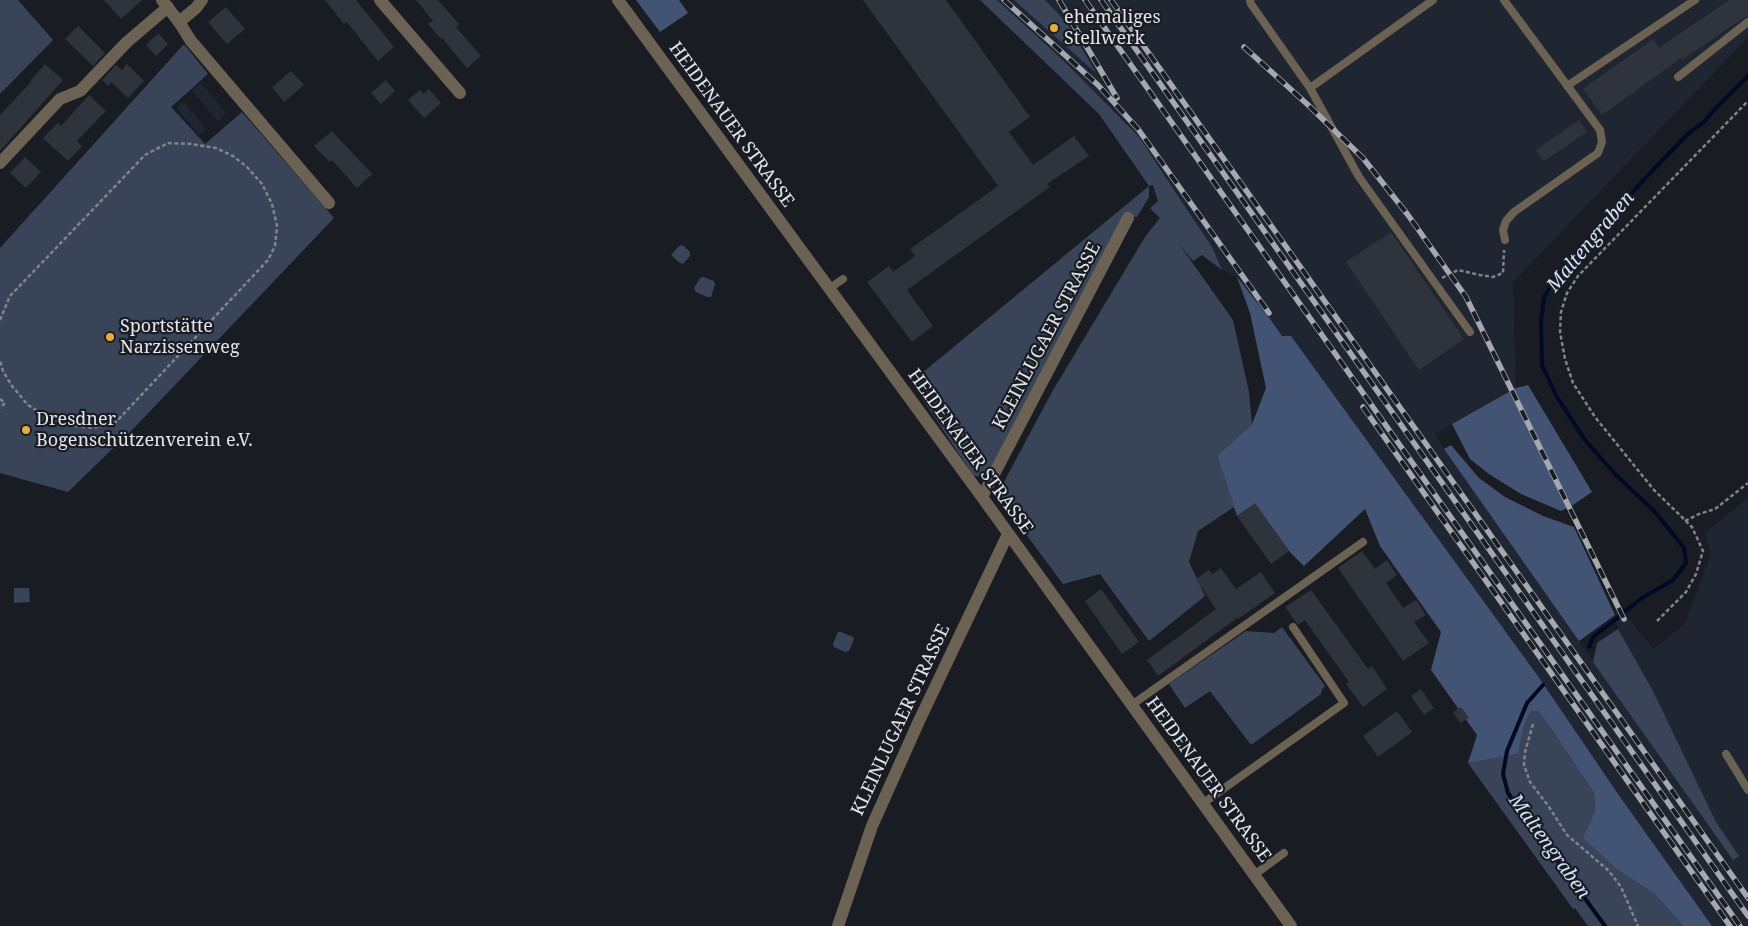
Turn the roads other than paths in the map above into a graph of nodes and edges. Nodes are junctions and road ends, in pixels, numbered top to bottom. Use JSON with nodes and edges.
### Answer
{"nodes":[{"id":1,"x":202,"y":0,"type":"edge"},
{"id":2,"x":380,"y":0,"type":"edge"},
{"id":3,"x":618,"y":0,"type":"edge"},
{"id":4,"x":1250,"y":0,"type":"edge"},
{"id":5,"x":1433,"y":0,"type":"edge"},
{"id":6,"x":1504,"y":0,"type":"edge"},
{"id":7,"x":1695,"y":0,"type":"edge"},
{"id":8,"x":165,"y":4,"type":"edge"},
{"id":9,"x":180,"y":22,"type":"junction"},
{"id":10,"x":1748,"y":22,"type":"edge"},
{"id":11,"x":1678,"y":77,"type":"dead end"},
{"id":12,"x":1568,"y":86,"type":"junction"},
{"id":13,"x":1310,"y":88,"type":"junction"},
{"id":14,"x":460,"y":93,"type":"dead end"},
{"id":15,"x":0,"y":163,"type":"edge"},
{"id":16,"x":329,"y":203,"type":"dead end"},
{"id":17,"x":1128,"y":218,"type":"dead end"},
{"id":18,"x":1505,"y":240,"type":"road end"},
{"id":19,"x":843,"y":279,"type":"dead end"},
{"id":20,"x":830,"y":288,"type":"junction"},
{"id":21,"x":1470,"y":332,"type":"dead end"},
{"id":22,"x":982,"y":497,"type":"junction"},
{"id":23,"x":1008,"y":534,"type":"junction"},
{"id":24,"x":1362,"y":542,"type":"dead end"},
{"id":25,"x":1293,"y":627,"type":"dead end"},
{"id":26,"x":1132,"y":704,"type":"junction"},
{"id":27,"x":1726,"y":754,"type":"dead end"},
{"id":28,"x":1748,"y":790,"type":"edge"},
{"id":29,"x":1202,"y":804,"type":"junction"},
{"id":30,"x":1284,"y":853,"type":"dead end"},
{"id":31,"x":1254,"y":875,"type":"junction"},
{"id":32,"x":838,"y":926,"type":"edge"},
{"id":33,"x":1291,"y":926,"type":"edge"}],
"edges":[{"from":1,"to":9,"type":"street"},
{"from":2,"to":14,"type":"street"},
{"from":3,"to":20,"type":"street","name":"HEIDENAUER STRASSE"},
{"from":4,"to":13,"type":"lane"},
{"from":5,"to":13,"type":"lane"},
{"from":6,"to":12,"type":"lane"},
{"from":7,"to":12,"type":"lane"},
{"from":8,"to":9,"type":"street"},
{"from":8,"to":15,"type":"street"},
{"from":9,"to":16,"type":"street"},
{"from":10,"to":11,"type":"lane"},
{"from":12,"to":18,"type":"lane"},
{"from":13,"to":21,"type":"lane"},
{"from":17,"to":22,"type":"street","name":"KLEINLUGAER STRASSE"},
{"from":19,"to":20,"type":"lane"},
{"from":20,"to":22,"type":"street","name":"HEIDENAUER STRASSE"},
{"from":22,"to":23,"type":"street","name":"HEIDENAUER STRASSE"},
{"from":23,"to":26,"type":"street","name":"HEIDENAUER STRASSE"},
{"from":23,"to":32,"type":"street","name":"KLEINLUGAER STRASSE"},
{"from":24,"to":26,"type":"lane"},
{"from":25,"to":29,"type":"lane"},
{"from":26,"to":29,"type":"street","name":"HEIDENAUER STRASSE"},
{"from":27,"to":28,"type":"lane"},
{"from":29,"to":31,"type":"street","name":"HEIDENAUER STRASSE"},
{"from":30,"to":31,"type":"lane"},
{"from":31,"to":33,"type":"street","name":"HEIDENAUER STRASSE"}]}
